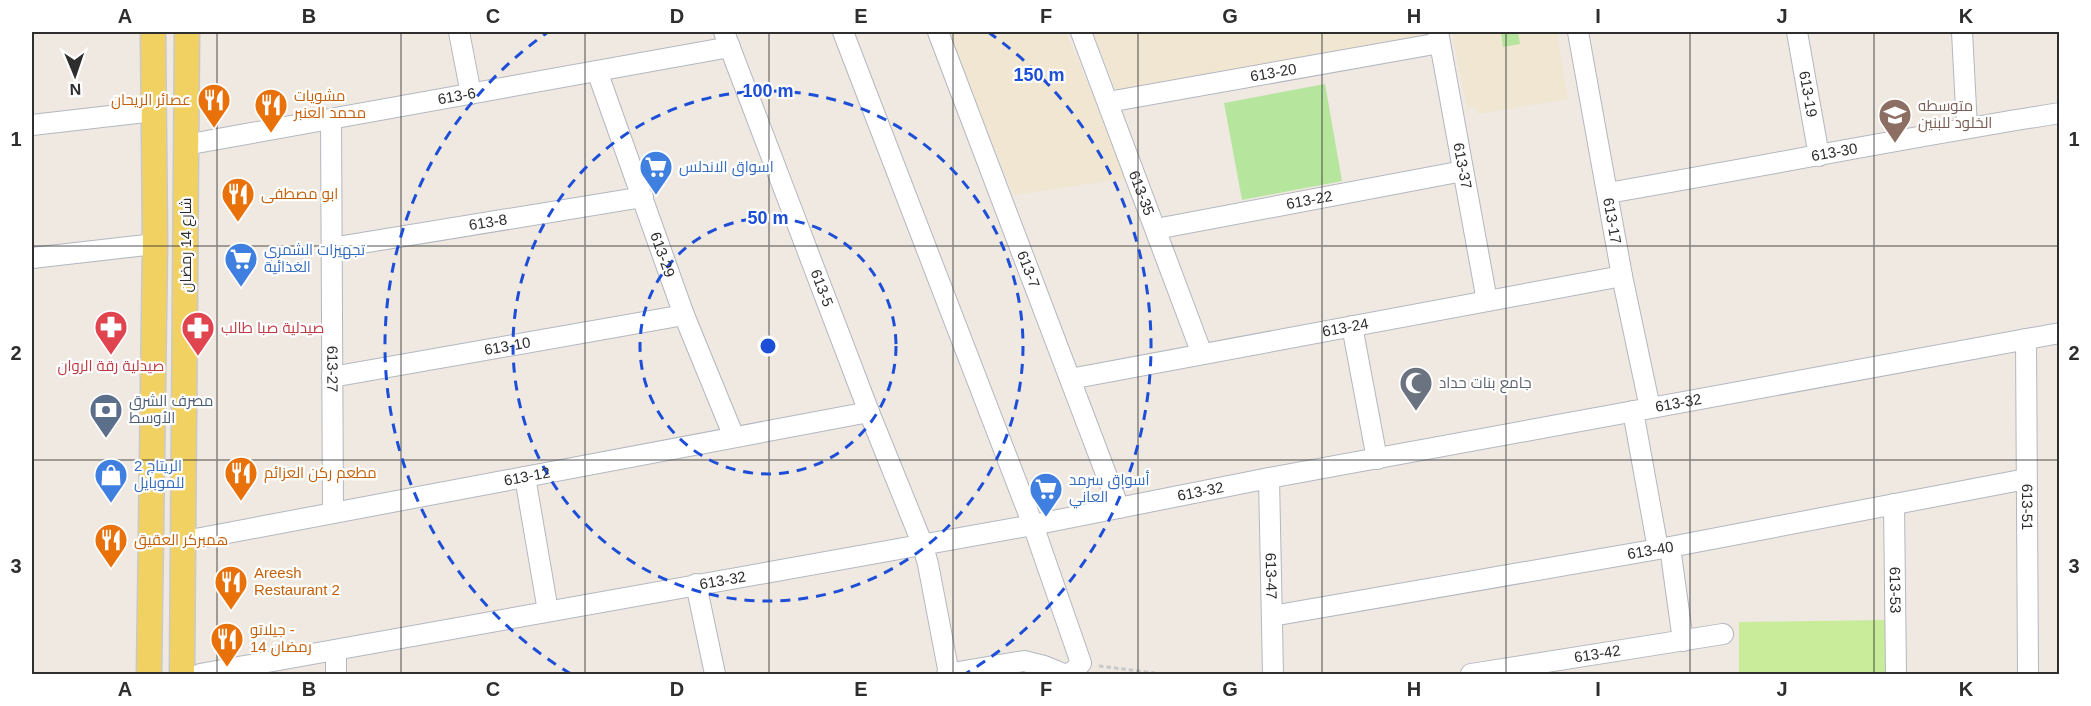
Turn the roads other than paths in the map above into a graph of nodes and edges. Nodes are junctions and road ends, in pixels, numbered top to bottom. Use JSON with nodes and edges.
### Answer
{"nodes":[{"id":1,"x":153,"y":32,"type":"edge"},
{"id":2,"x":187,"y":32,"type":"edge"},
{"id":3,"x":459,"y":32,"type":"edge"},
{"id":4,"x":843,"y":32,"type":"edge"},
{"id":5,"x":938,"y":32,"type":"edge"},
{"id":6,"x":1082,"y":32,"type":"edge"},
{"id":7,"x":1578,"y":32,"type":"edge"},
{"id":8,"x":1797,"y":32,"type":"edge"},
{"id":9,"x":1962,"y":32,"type":"edge"},
{"id":10,"x":1439,"y":38,"type":"edge"},
{"id":11,"x":727,"y":39,"type":"edge"},
{"id":12,"x":597,"y":71,"type":"junction"},
{"id":13,"x":471,"y":94,"type":"junction"},
{"id":14,"x":1108,"y":102,"type":"junction"},
{"id":15,"x":154,"y":111,"type":"junction"},
{"id":16,"x":2060,"y":113,"type":"edge"},
{"id":17,"x":331,"y":119,"type":"junction"},
{"id":18,"x":32,"y":125,"type":"edge"},
{"id":19,"x":1967,"y":127,"type":"junction"},
{"id":20,"x":185,"y":145,"type":"junction"},
{"id":21,"x":1819,"y":156,"type":"junction"},
{"id":22,"x":1463,"y":171,"type":"junction"},
{"id":23,"x":1608,"y":193,"type":"junction"},
{"id":24,"x":643,"y":196,"type":"junction"},
{"id":25,"x":1156,"y":229,"type":"junction"},
{"id":26,"x":155,"y":244,"type":"junction"},
{"id":27,"x":332,"y":248,"type":"junction"},
{"id":28,"x":32,"y":258,"type":"edge"},
{"id":29,"x":1622,"y":276,"type":"junction"},
{"id":30,"x":1487,"y":301,"type":"junction"},
{"id":31,"x":684,"y":315,"type":"junction"},
{"id":32,"x":1352,"y":326,"type":"junction"},
{"id":33,"x":2060,"y":333,"type":"edge"},
{"id":34,"x":2026,"y":339,"type":"junction"},
{"id":35,"x":1202,"y":354,"type":"junction"},
{"id":36,"x":332,"y":377,"type":"junction"},
{"id":37,"x":1070,"y":379,"type":"junction"},
{"id":38,"x":1642,"y":410,"type":"junction"},
{"id":39,"x":869,"y":412,"type":"junction"},
{"id":40,"x":734,"y":437,"type":"junction"},
{"id":41,"x":1377,"y":459,"type":"junction"},
{"id":42,"x":525,"y":477,"type":"junction"},
{"id":43,"x":1269,"y":478,"type":"junction"},
{"id":44,"x":2026,"y":478,"type":"junction"},
{"id":45,"x":1894,"y":504,"type":"junction"},
{"id":46,"x":1119,"y":508,"type":"junction"},
{"id":47,"x":333,"y":513,"type":"junction"},
{"id":48,"x":1033,"y":525,"type":"junction"},
{"id":49,"x":184,"y":541,"type":"junction"},
{"id":50,"x":922,"y":543,"type":"junction"},
{"id":51,"x":1664,"y":548,"type":"junction"},
{"id":52,"x":696,"y":584,"type":"junction"},
{"id":53,"x":548,"y":611,"type":"junction"},
{"id":54,"x":1272,"y":616,"type":"junction"},
{"id":55,"x":1723,"y":634,"type":"dead end"},
{"id":56,"x":1683,"y":641,"type":"junction"},
{"id":57,"x":336,"y":650,"type":"junction"},
{"id":58,"x":1057,"y":673,"type":"edge"},
{"id":59,"x":948,"y":674,"type":"edge"},
{"id":60,"x":149,"y":675,"type":"edge"},
{"id":61,"x":182,"y":675,"type":"edge"},
{"id":62,"x":200,"y":675,"type":"edge"},
{"id":63,"x":336,"y":675,"type":"edge"},
{"id":64,"x":715,"y":675,"type":"edge"},
{"id":65,"x":1273,"y":675,"type":"edge"},
{"id":66,"x":1471,"y":675,"type":"edge"},
{"id":67,"x":1896,"y":675,"type":"edge"},
{"id":68,"x":2028,"y":675,"type":"edge"}],
"edges":[{"from":1,"to":15,"type":"main road","name":"شارع 14 رمضان"},
{"from":2,"to":20,"type":"main road","name":"شارع 14 رمضان"},
{"from":3,"to":13,"type":"street"},
{"from":4,"to":48,"type":"street"},
{"from":5,"to":37,"type":"street","name":"613-7"},
{"from":6,"to":14,"type":"street","name":"613-35"},
{"from":7,"to":23,"type":"street","name":"613-17"},
{"from":8,"to":21,"type":"street","name":"613-19"},
{"from":9,"to":19,"type":"street"},
{"from":10,"to":14,"type":"street","name":"613-20"},
{"from":10,"to":22,"type":"street","name":"613-37"},
{"from":11,"to":12,"type":"street","name":"613-6"},
{"from":11,"to":39,"type":"street","name":"613-5"},
{"from":12,"to":13,"type":"street","name":"613-6"},
{"from":12,"to":24,"type":"street","name":"613-29"},
{"from":13,"to":17,"type":"street","name":"613-6"},
{"from":14,"to":25,"type":"street","name":"613-35"},
{"from":15,"to":18,"type":"street"},
{"from":15,"to":26,"type":"main road","name":"شارع 14 رمضان"},
{"from":16,"to":19,"type":"street","name":"613-30"},
{"from":17,"to":20,"type":"street","name":"613-6"},
{"from":17,"to":27,"type":"street","name":"613-27"},
{"from":19,"to":21,"type":"street","name":"613-30"},
{"from":20,"to":49,"type":"main road","name":"شارع 14 رمضان"},
{"from":21,"to":23,"type":"street","name":"613-30"},
{"from":22,"to":25,"type":"street","name":"613-22"},
{"from":22,"to":30,"type":"street","name":"613-37"},
{"from":23,"to":29,"type":"street","name":"613-17"},
{"from":24,"to":27,"type":"street","name":"613-8"},
{"from":24,"to":31,"type":"street","name":"613-29"},
{"from":25,"to":35,"type":"street","name":"613-35"},
{"from":26,"to":28,"type":"street"},
{"from":26,"to":60,"type":"main road","name":"شارع 14 رمضان"},
{"from":27,"to":36,"type":"street","name":"613-27"},
{"from":29,"to":30,"type":"street","name":"613-24"},
{"from":29,"to":38,"type":"street","name":"613-17"},
{"from":30,"to":32,"type":"street","name":"613-24"},
{"from":31,"to":36,"type":"street","name":"613-10"},
{"from":31,"to":40,"type":"street","name":"613-29"},
{"from":32,"to":35,"type":"street","name":"613-24"},
{"from":32,"to":41,"type":"street"},
{"from":33,"to":34,"type":"street","name":"613-32"},
{"from":34,"to":38,"type":"street","name":"613-32"},
{"from":34,"to":44,"type":"street","name":"613-51"},
{"from":35,"to":37,"type":"street","name":"613-24"},
{"from":36,"to":47,"type":"street","name":"613-27"},
{"from":37,"to":46,"type":"street","name":"613-7"},
{"from":38,"to":41,"type":"street","name":"613-32"},
{"from":38,"to":51,"type":"street","name":"613-17"},
{"from":39,"to":40,"type":"street","name":"613-12"},
{"from":39,"to":50,"type":"street","name":"613-5"},
{"from":40,"to":42,"type":"street","name":"613-12"},
{"from":41,"to":43,"type":"street","name":"613-32"},
{"from":42,"to":47,"type":"street","name":"613-12"},
{"from":42,"to":53,"type":"street"},
{"from":43,"to":46,"type":"street","name":"613-32"},
{"from":43,"to":54,"type":"street","name":"613-47"},
{"from":44,"to":45,"type":"street","name":"613-40"},
{"from":44,"to":68,"type":"street","name":"613-51"},
{"from":45,"to":51,"type":"street","name":"613-40"},
{"from":45,"to":67,"type":"street","name":"613-53"},
{"from":46,"to":48,"type":"street","name":"613-32"},
{"from":47,"to":49,"type":"street","name":"613-12"},
{"from":48,"to":50,"type":"street","name":"613-32"},
{"from":48,"to":58,"type":"street"},
{"from":49,"to":61,"type":"main road","name":"شارع 14 رمضان"},
{"from":50,"to":52,"type":"street","name":"613-32"},
{"from":50,"to":59,"type":"street","name":"613-5"},
{"from":51,"to":54,"type":"street","name":"613-40"},
{"from":51,"to":56,"type":"street","name":"613-17"},
{"from":52,"to":53,"type":"street","name":"613-32"},
{"from":52,"to":64,"type":"street"},
{"from":53,"to":57,"type":"street","name":"613-32"},
{"from":54,"to":65,"type":"street","name":"613-47"},
{"from":55,"to":56,"type":"street","name":"613-42"},
{"from":56,"to":66,"type":"street","name":"613-42"},
{"from":57,"to":62,"type":"street","name":"613-32"},
{"from":57,"to":63,"type":"street"},
{"from":58,"to":59,"type":"street"}]}
